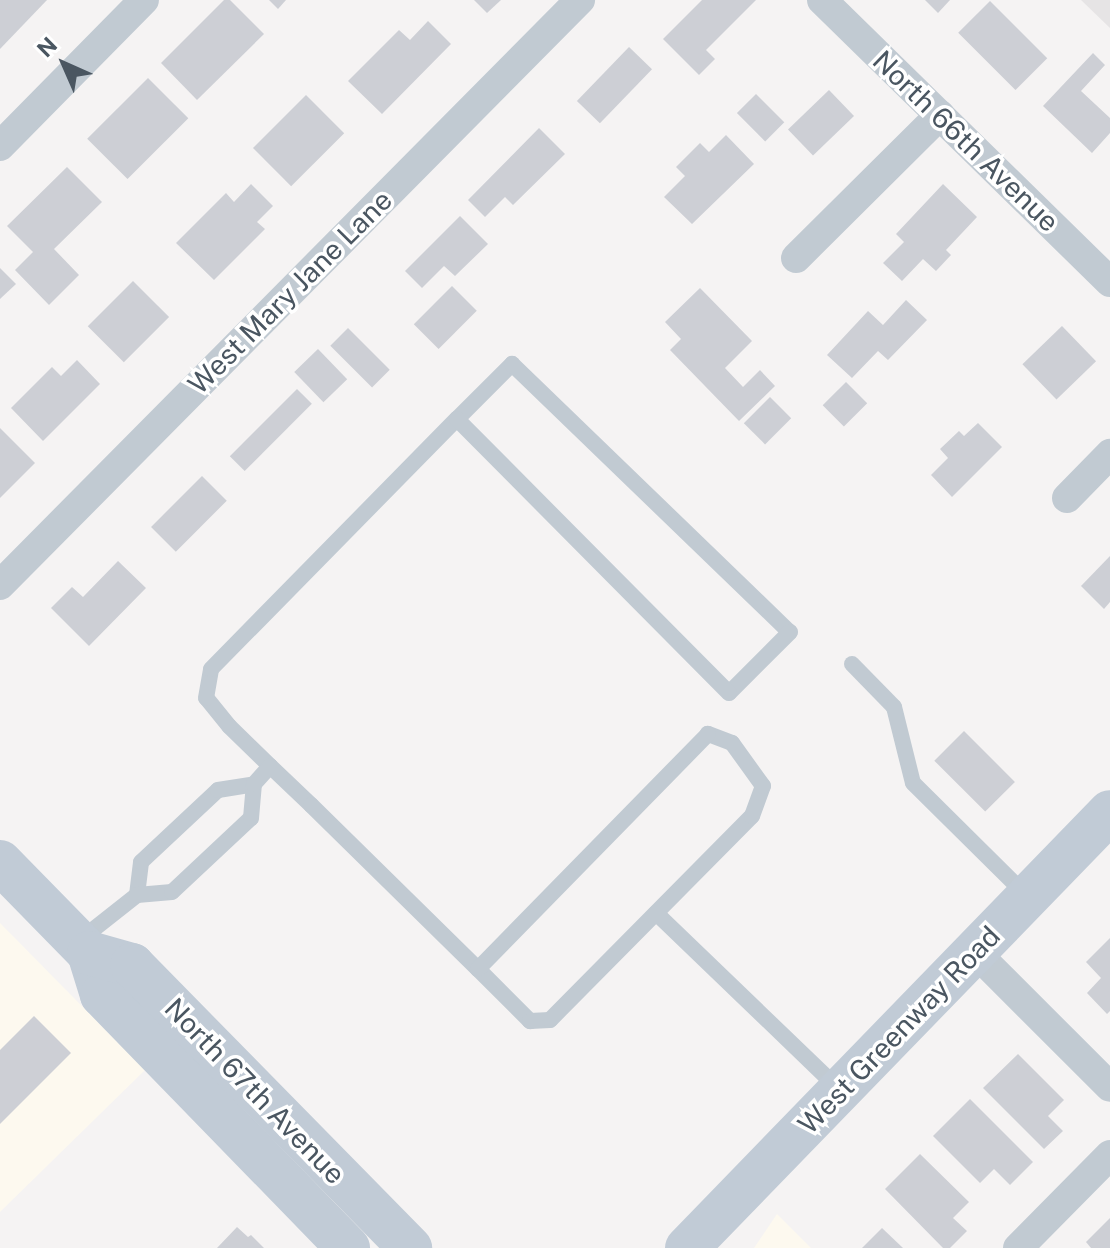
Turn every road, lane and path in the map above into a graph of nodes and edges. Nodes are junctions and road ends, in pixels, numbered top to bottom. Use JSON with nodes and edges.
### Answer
{"nodes":[{"id":1,"x":144,"y":0,"type":"edge"},
{"id":2,"x":580,"y":0,"type":"edge"},
{"id":3,"x":822,"y":0,"type":"edge"},
{"id":4,"x":940,"y":115,"type":"junction"},
{"id":5,"x":0,"y":146,"type":"edge"},
{"id":6,"x":796,"y":258,"type":"dead end"},
{"id":7,"x":1110,"y":282,"type":"edge"},
{"id":8,"x":457,"y":419,"type":"junction"},
{"id":9,"x":1110,"y":454,"type":"edge"},
{"id":10,"x":1067,"y":498,"type":"dead end"},
{"id":11,"x":0,"y":585,"type":"edge"},
{"id":12,"x":852,"y":664,"type":"dead end"},
{"id":13,"x":270,"y":766,"type":"junction"},
{"id":14,"x":254,"y":784,"type":"junction"},
{"id":15,"x":1110,"y":812,"type":"edge"},
{"id":16,"x":0,"y":862,"type":"edge"},
{"id":17,"x":137,"y":895,"type":"junction"},
{"id":18,"x":1028,"y":896,"type":"junction"},
{"id":19,"x":656,"y":913,"type":"junction"},
{"id":20,"x":83,"y":948,"type":"junction"},
{"id":21,"x":974,"y":951,"type":"junction"},
{"id":22,"x":478,"y":969,"type":"junction"},
{"id":23,"x":1110,"y":1087,"type":"edge"},
{"id":24,"x":841,"y":1091,"type":"junction"},
{"id":25,"x":1110,"y":1155,"type":"edge"},
{"id":26,"x":348,"y":1248,"type":"edge"},
{"id":27,"x":410,"y":1248,"type":"edge"},
{"id":28,"x":687,"y":1248,"type":"edge"},
{"id":29,"x":1018,"y":1248,"type":"edge"}],
"edges":[{"from":1,"to":5,"type":"street"},
{"from":2,"to":11,"type":"street","name":"West Mary Jane Lane"},
{"from":3,"to":4,"type":"street","name":"North 66th Avenue"},
{"from":4,"to":6,"type":"street"},
{"from":4,"to":7,"type":"street","name":"North 66th Avenue"},
{"from":8,"to":8,"type":"lane"},
{"from":8,"to":13,"type":"lane"},
{"from":9,"to":10,"type":"street"},
{"from":12,"to":18,"type":"lane"},
{"from":13,"to":14,"type":"lane"},
{"from":13,"to":22,"type":"lane"},
{"from":14,"to":17,"type":"lane"},
{"from":14,"to":17,"type":"lane"},
{"from":15,"to":18,"type":"main road","name":"West Greenway Road"},
{"from":16,"to":20,"type":"main road","name":"North 67th Avenue"},
{"from":17,"to":20,"type":"lane"},
{"from":18,"to":21,"type":"main road","name":"West Greenway Road"},
{"from":19,"to":22,"type":"lane"},
{"from":19,"to":22,"type":"lane"},
{"from":19,"to":24,"type":"lane"},
{"from":20,"to":26,"type":"main road","name":"North 67th Avenue"},
{"from":20,"to":27,"type":"main road","name":"North 67th Avenue"},
{"from":21,"to":23,"type":"street"},
{"from":21,"to":24,"type":"main road","name":"West Greenway Road"},
{"from":24,"to":28,"type":"main road","name":"West Greenway Road"},
{"from":25,"to":29,"type":"street"}]}
